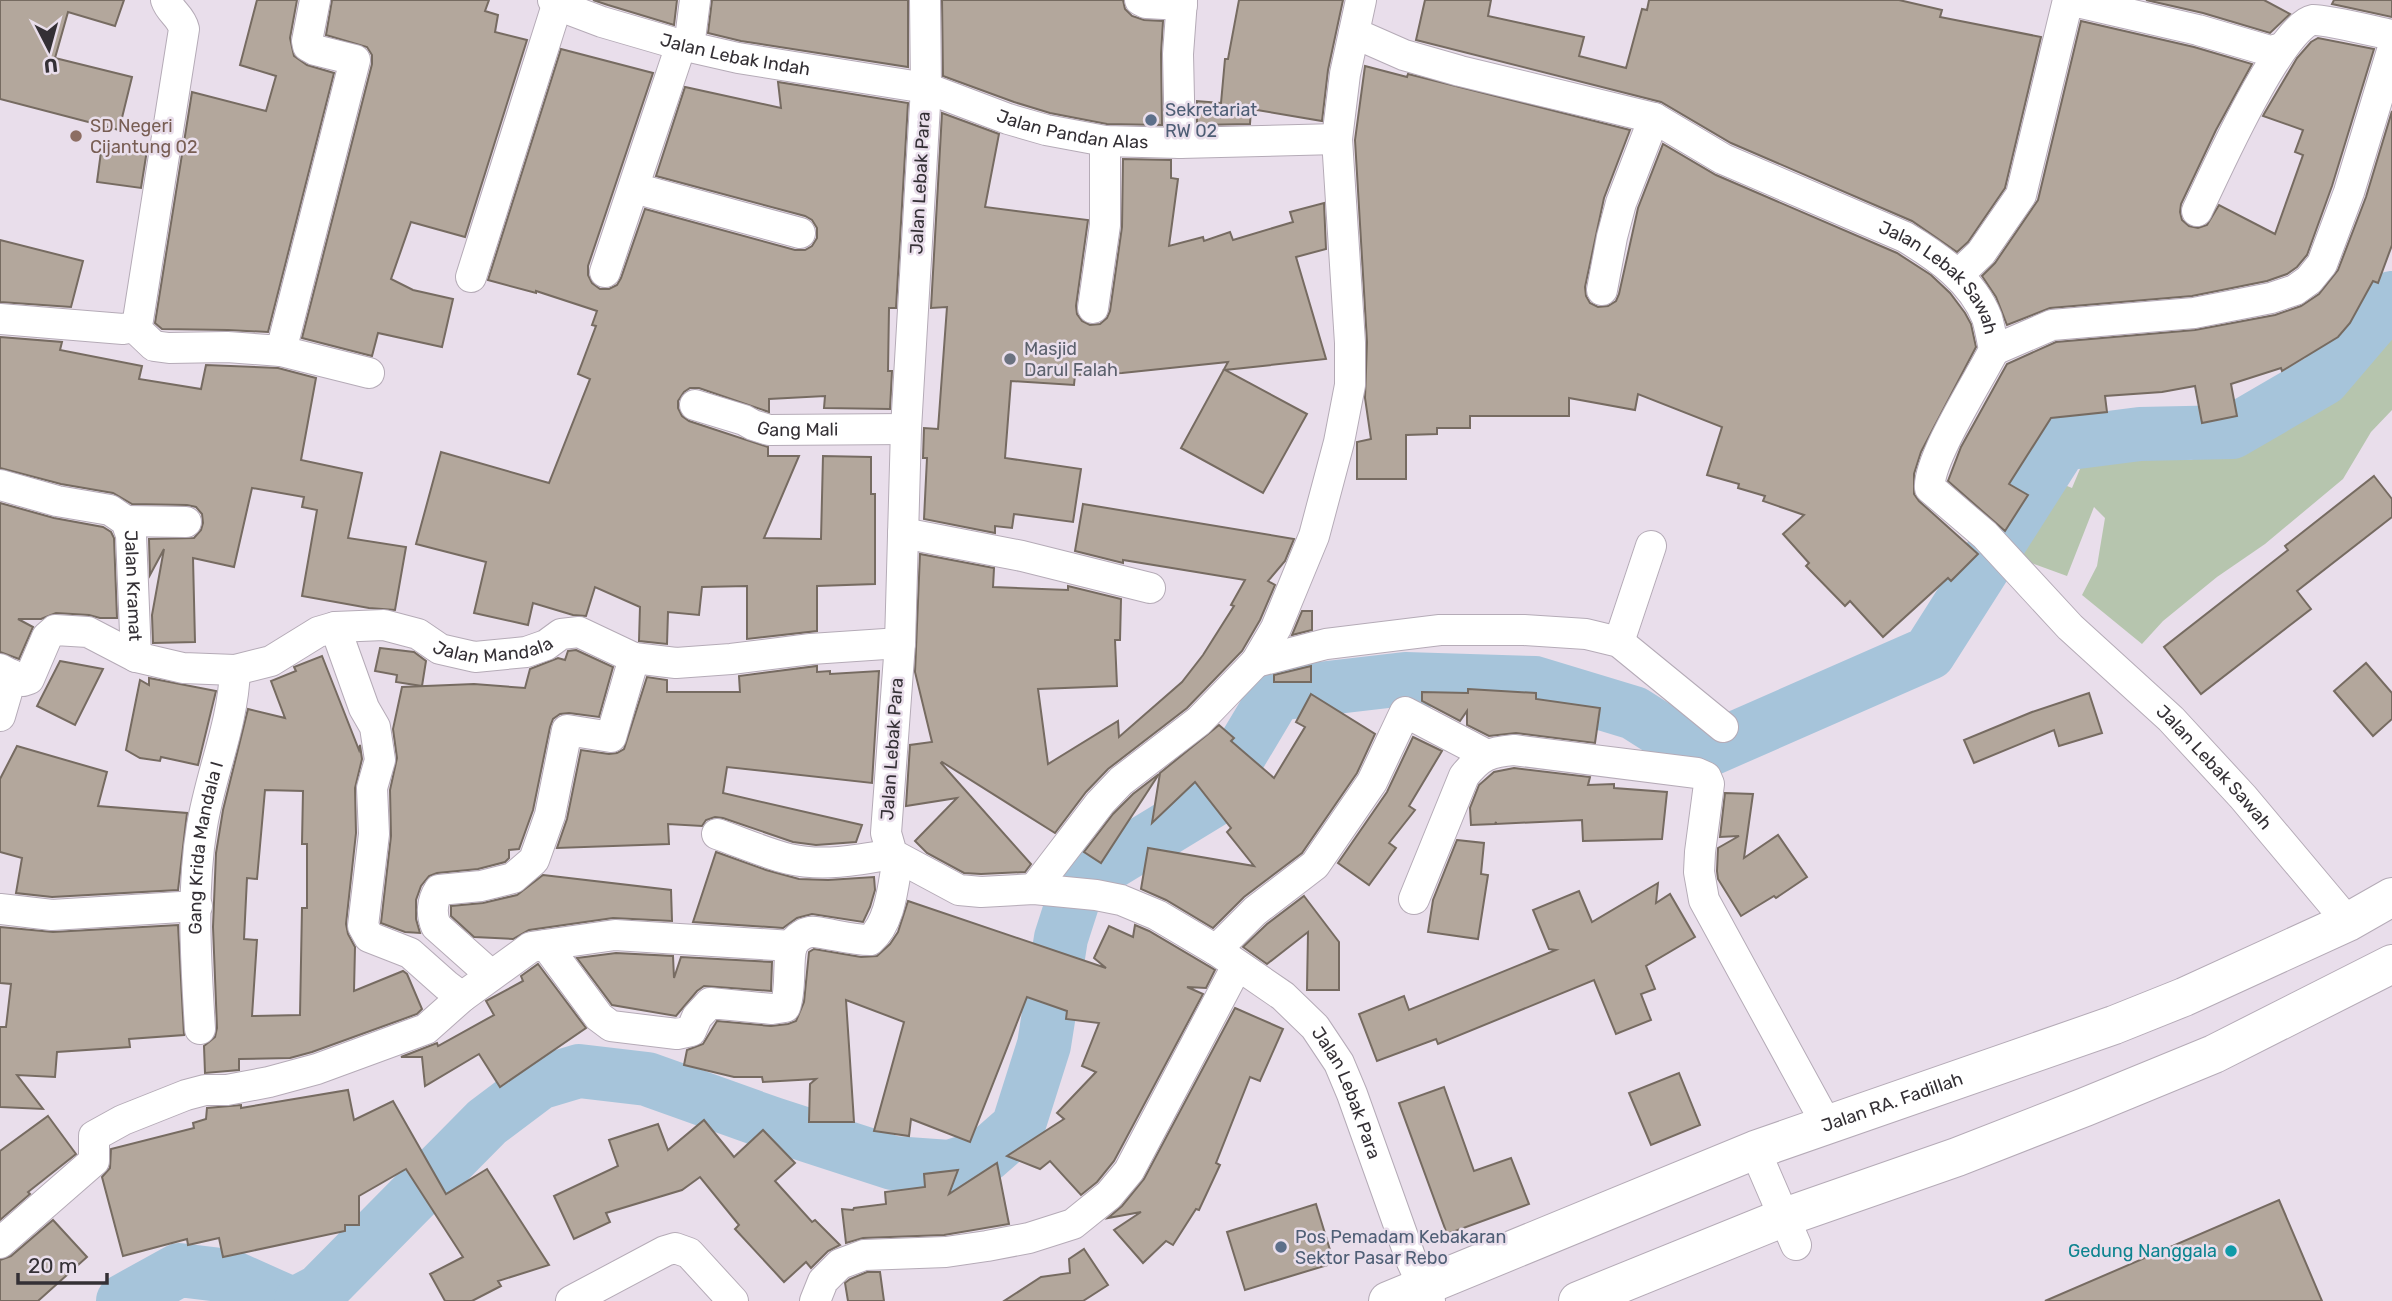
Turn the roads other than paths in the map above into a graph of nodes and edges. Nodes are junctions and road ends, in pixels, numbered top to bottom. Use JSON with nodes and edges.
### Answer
{"nodes":[{"id":1,"x":166,"y":0,"type":"edge"},
{"id":2,"x":315,"y":0,"type":"edge"},
{"id":3,"x":695,"y":0,"type":"edge"},
{"id":4,"x":925,"y":0,"type":"edge"},
{"id":5,"x":1140,"y":0,"type":"edge"},
{"id":6,"x":1361,"y":0,"type":"edge"},
{"id":7,"x":555,"y":2,"type":"edge"},
{"id":8,"x":1182,"y":3,"type":"edge"},
{"id":9,"x":1354,"y":33,"type":"junction"},
{"id":10,"x":2392,"y":35,"type":"edge"},
{"id":11,"x":685,"y":46,"type":"junction"},
{"id":12,"x":2282,"y":48,"type":"junction"},
{"id":13,"x":2392,"y":51,"type":"edge"},
{"id":14,"x":926,"y":88,"type":"junction"},
{"id":15,"x":1654,"y":118,"type":"junction"},
{"id":16,"x":1337,"y":139,"type":"junction"},
{"id":17,"x":1105,"y":141,"type":"junction"},
{"id":18,"x":1180,"y":143,"type":"junction"},
{"id":19,"x":634,"y":188,"type":"junction"},
{"id":20,"x":2197,"y":211,"type":"dead end"},
{"id":21,"x":800,"y":233,"type":"dead end"},
{"id":22,"x":605,"y":272,"type":"dead end"},
{"id":23,"x":1958,"y":275,"type":"junction"},
{"id":24,"x":471,"y":277,"type":"dead end"},
{"id":25,"x":1602,"y":290,"type":"dead end"},
{"id":26,"x":1093,"y":308,"type":"dead end"},
{"id":27,"x":0,"y":319,"type":"edge"},
{"id":28,"x":134,"y":327,"type":"junction"},
{"id":29,"x":1994,"y":350,"type":"junction"},
{"id":30,"x":281,"y":351,"type":"junction"},
{"id":31,"x":369,"y":373,"type":"dead end"},
{"id":32,"x":695,"y":405,"type":"dead end"},
{"id":33,"x":905,"y":429,"type":"junction"},
{"id":34,"x":0,"y":485,"type":"edge"},
{"id":35,"x":126,"y":521,"type":"junction"},
{"id":36,"x":186,"y":522,"type":"dead end"},
{"id":37,"x":903,"y":533,"type":"junction"},
{"id":38,"x":1651,"y":546,"type":"dead end"},
{"id":39,"x":1150,"y":588,"type":"dead end"},
{"id":40,"x":335,"y":627,"type":"junction"},
{"id":41,"x":1619,"y":642,"type":"junction"},
{"id":42,"x":900,"y":643,"type":"junction"},
{"id":43,"x":135,"y":657,"type":"junction"},
{"id":44,"x":634,"y":658,"type":"junction"},
{"id":45,"x":1256,"y":662,"type":"junction"},
{"id":46,"x":235,"y":670,"type":"junction"},
{"id":47,"x":6,"y":672,"type":"edge"},
{"id":48,"x":0,"y":716,"type":"edge"},
{"id":49,"x":1723,"y":726,"type":"dead end"},
{"id":50,"x":1487,"y":755,"type":"junction"},
{"id":51,"x":717,"y":834,"type":"dead end"},
{"id":52,"x":895,"y":856,"type":"junction"},
{"id":53,"x":1034,"y":889,"type":"junction"},
{"id":54,"x":2392,"y":897,"type":"edge"},
{"id":55,"x":1414,"y":899,"type":"dead end"},
{"id":56,"x":197,"y":906,"type":"junction"},
{"id":57,"x":0,"y":909,"type":"edge"},
{"id":58,"x":2348,"y":922,"type":"junction"},
{"id":59,"x":546,"y":945,"type":"junction"},
{"id":60,"x":792,"y":946,"type":"junction"},
{"id":61,"x":1227,"y":958,"type":"junction"},
{"id":62,"x":2392,"y":964,"type":"edge"},
{"id":63,"x":491,"y":975,"type":"junction"},
{"id":64,"x":462,"y":997,"type":"junction"},
{"id":65,"x":200,"y":1029,"type":"dead end"},
{"id":66,"x":1827,"y":1125,"type":"junction"},
{"id":67,"x":1755,"y":1150,"type":"junction"},
{"id":68,"x":1791,"y":1231,"type":"junction"},
{"id":69,"x":0,"y":1243,"type":"edge"},
{"id":70,"x":1427,"y":1294,"type":"edge"},
{"id":71,"x":571,"y":1301,"type":"edge"},
{"id":72,"x":733,"y":1301,"type":"edge"},
{"id":73,"x":815,"y":1301,"type":"edge"},
{"id":74,"x":1388,"y":1301,"type":"edge"},
{"id":75,"x":1578,"y":1301,"type":"edge"}],
"edges":[{"from":1,"to":28,"type":"street"},
{"from":2,"to":30,"type":"street"},
{"from":3,"to":11,"type":"street"},
{"from":4,"to":14,"type":"street","name":"Jalan Lebak Para"},
{"from":5,"to":8,"type":"street"},
{"from":6,"to":9,"type":"street"},
{"from":7,"to":11,"type":"street","name":"Jalan Lebak Indah"},
{"from":7,"to":24,"type":"street"},
{"from":8,"to":18,"type":"street"},
{"from":9,"to":15,"type":"street","name":"Jalan Lebak Sawah"},
{"from":9,"to":16,"type":"street"},
{"from":10,"to":12,"type":"street"},
{"from":11,"to":14,"type":"street","name":"Jalan Lebak Indah"},
{"from":11,"to":19,"type":"street"},
{"from":12,"to":20,"type":"street"},
{"from":12,"to":23,"type":"street"},
{"from":13,"to":29,"type":"street"},
{"from":14,"to":17,"type":"street","name":"Jalan Pandan Alas"},
{"from":14,"to":33,"type":"street","name":"Jalan Lebak Para"},
{"from":15,"to":23,"type":"street","name":"Jalan Lebak Sawah"},
{"from":15,"to":25,"type":"street"},
{"from":16,"to":18,"type":"street","name":"Jalan Pandan Alas"},
{"from":16,"to":45,"type":"street"},
{"from":17,"to":18,"type":"street","name":"Jalan Pandan Alas"},
{"from":17,"to":26,"type":"street"},
{"from":19,"to":21,"type":"street"},
{"from":19,"to":22,"type":"street"},
{"from":23,"to":29,"type":"street","name":"Jalan Lebak Sawah"},
{"from":27,"to":28,"type":"street"},
{"from":28,"to":30,"type":"street"},
{"from":29,"to":58,"type":"street","name":"Jalan Lebak Sawah"},
{"from":30,"to":31,"type":"street"},
{"from":32,"to":33,"type":"street","name":"Gang Mali"},
{"from":33,"to":37,"type":"street","name":"Jalan Lebak Para"},
{"from":34,"to":35,"type":"street","name":"Jalan Kramat"},
{"from":35,"to":36,"type":"street"},
{"from":35,"to":43,"type":"street","name":"Jalan Kramat"},
{"from":37,"to":39,"type":"street"},
{"from":37,"to":42,"type":"street","name":"Jalan Lebak Para"},
{"from":38,"to":41,"type":"street"},
{"from":40,"to":44,"type":"street","name":"Jalan Mandala"},
{"from":40,"to":46,"type":"street","name":"Jalan Mandala"},
{"from":40,"to":64,"type":"street"},
{"from":41,"to":45,"type":"street"},
{"from":41,"to":49,"type":"street"},
{"from":42,"to":44,"type":"street","name":"Jalan Mandala"},
{"from":42,"to":52,"type":"street","name":"Jalan Lebak Para"},
{"from":43,"to":46,"type":"street","name":"Jalan Mandala"},
{"from":43,"to":47,"type":"street","name":"Jalan Mandala"},
{"from":44,"to":63,"type":"street"},
{"from":45,"to":53,"type":"street"},
{"from":46,"to":56,"type":"street","name":"Gang Krida Mandala I"},
{"from":47,"to":48,"type":"street"},
{"from":50,"to":55,"type":"street"},
{"from":50,"to":61,"type":"street"},
{"from":50,"to":66,"type":"street"},
{"from":51,"to":52,"type":"street"},
{"from":52,"to":53,"type":"street","name":"Jalan Lebak Para"},
{"from":52,"to":60,"type":"street"},
{"from":53,"to":61,"type":"street","name":"Jalan Lebak Para"},
{"from":54,"to":58,"type":"main road","name":"Jalan RA. Fadillah"},
{"from":56,"to":57,"type":"street"},
{"from":56,"to":65,"type":"street","name":"Gang Krida Mandala I"},
{"from":58,"to":66,"type":"main road","name":"Jalan RA. Fadillah"},
{"from":59,"to":60,"type":"street"},
{"from":59,"to":60,"type":"street"},
{"from":59,"to":63,"type":"street"},
{"from":61,"to":70,"type":"street","name":"Jalan Lebak Para"},
{"from":61,"to":73,"type":"street"},
{"from":62,"to":68,"type":"main road"},
{"from":63,"to":64,"type":"street"},
{"from":64,"to":69,"type":"street"},
{"from":66,"to":67,"type":"main road","name":"Jalan RA. Fadillah"},
{"from":67,"to":68,"type":"street"},
{"from":67,"to":70,"type":"main road","name":"Jalan RA. Fadillah"},
{"from":68,"to":75,"type":"main road"},
{"from":70,"to":74,"type":"main road","name":"Jalan RA. Fadillah"},
{"from":71,"to":72,"type":"street"}]}
